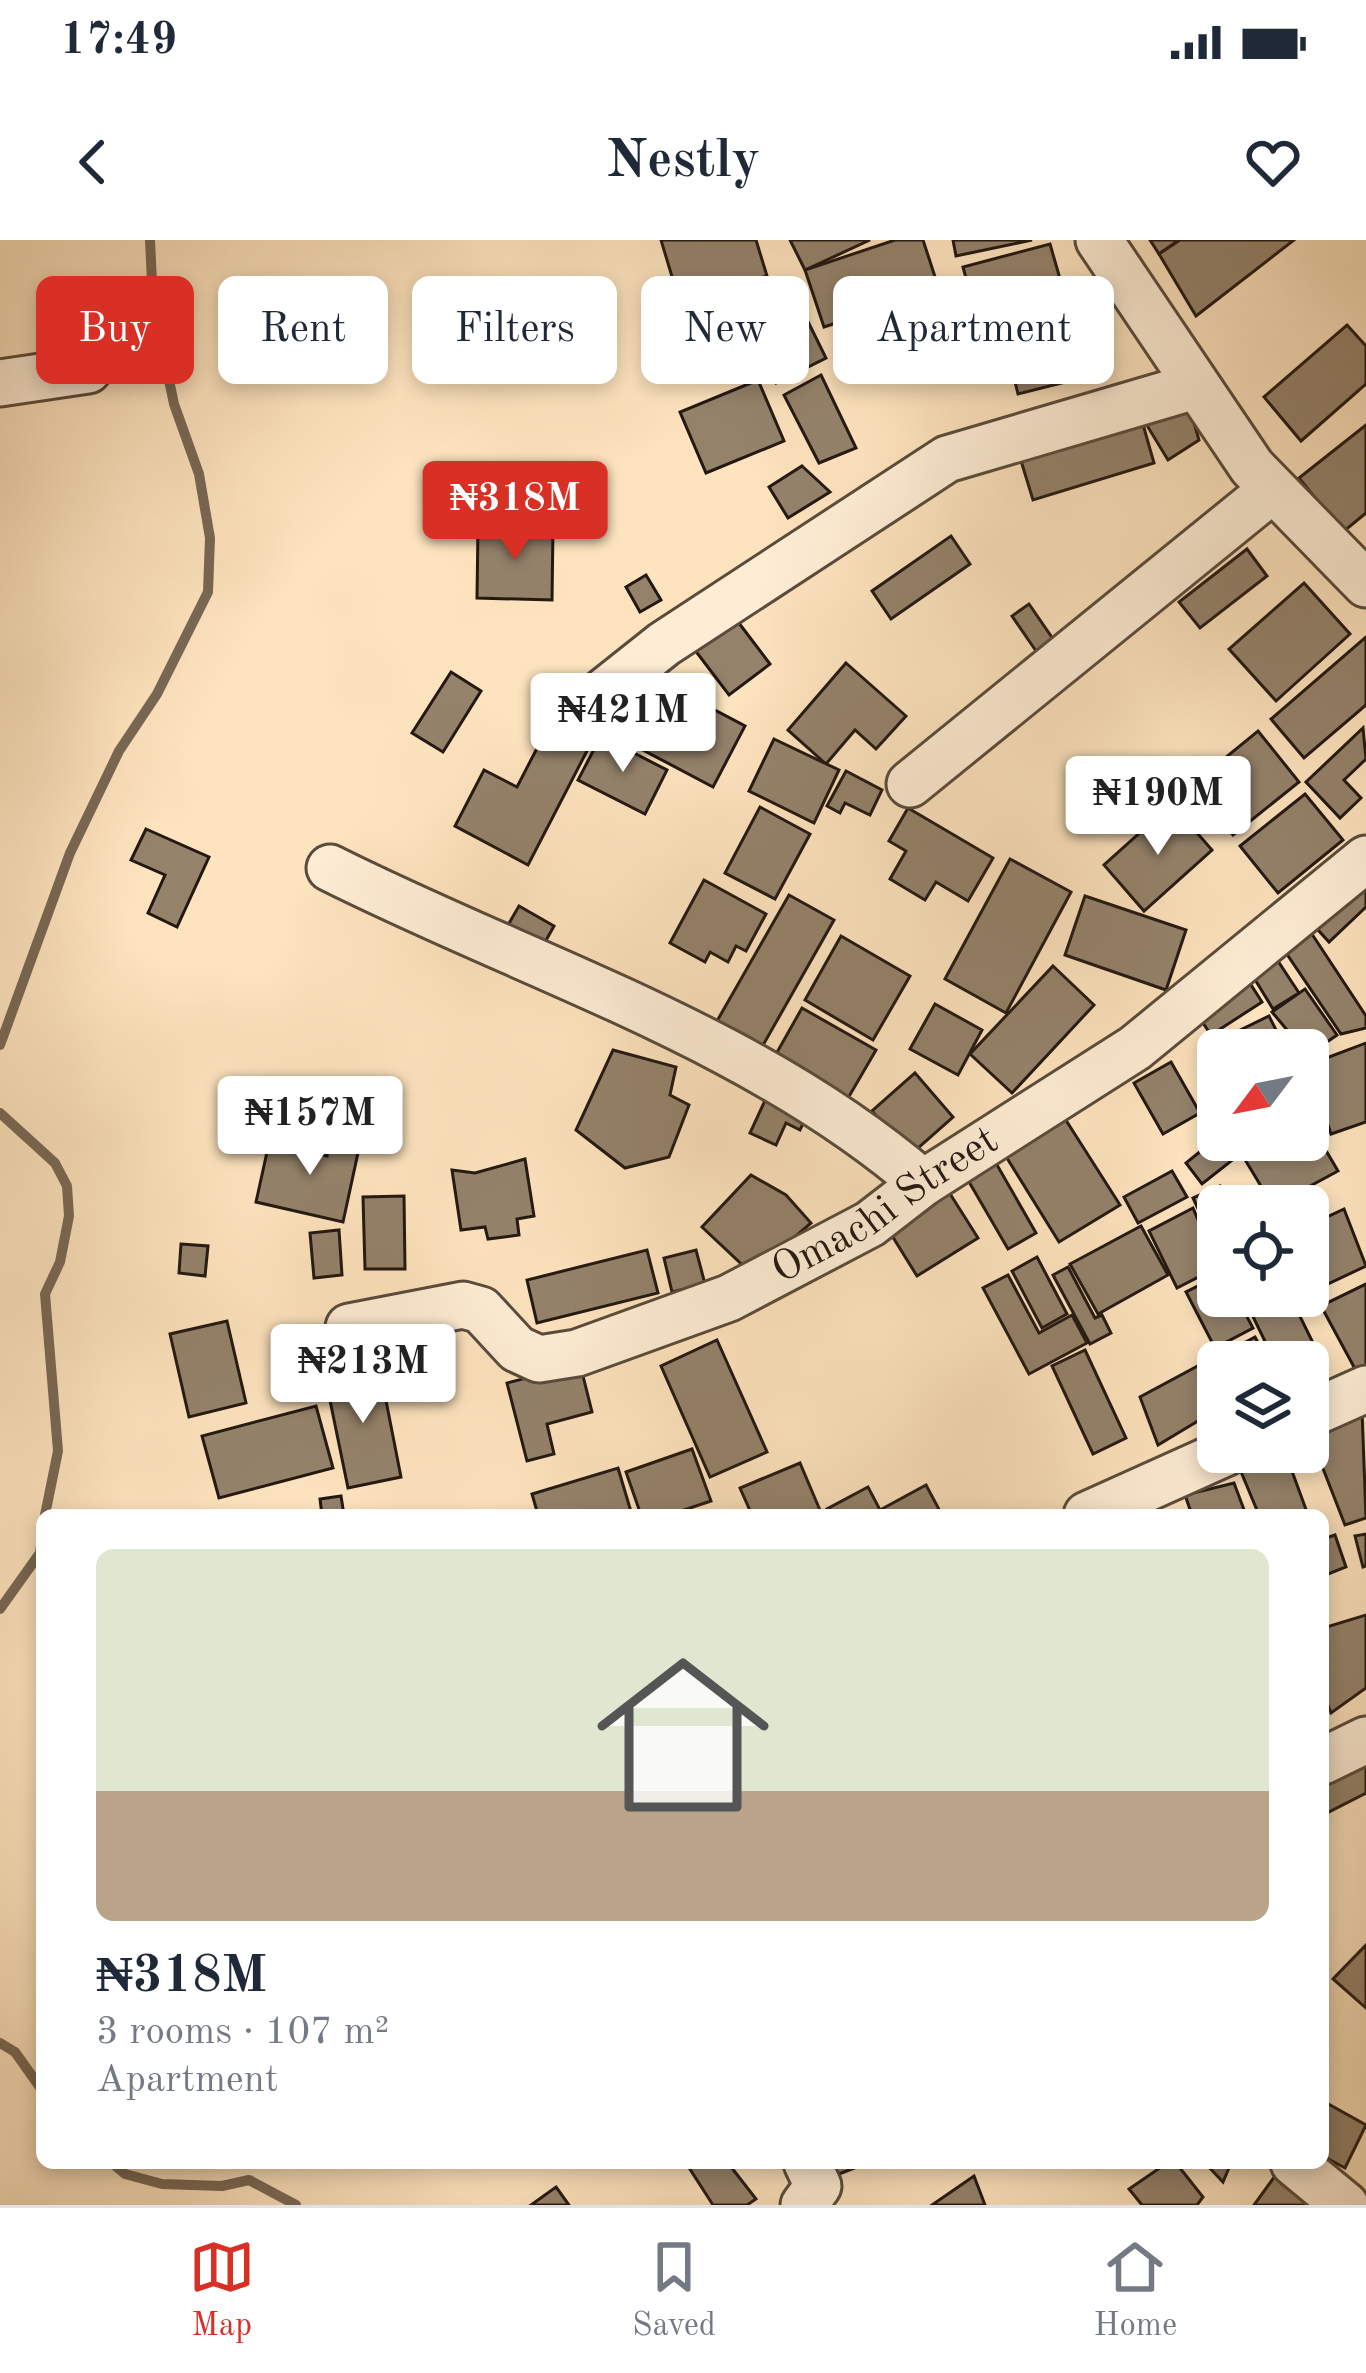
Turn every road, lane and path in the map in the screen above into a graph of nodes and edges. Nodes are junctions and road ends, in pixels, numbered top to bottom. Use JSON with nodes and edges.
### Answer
{"nodes":[{"id":1,"x":1099,"y":240,"type":"edge"},
{"id":2,"x":36,"y":378,"type":"edge"},
{"id":3,"x":0,"y":383,"type":"edge"},
{"id":4,"x":1195,"y":386,"type":"junction"},
{"id":5,"x":1272,"y":490,"type":"junction"},
{"id":6,"x":1366,"y":584,"type":"edge"},
{"id":7,"x":581,"y":710,"type":"dead end"},
{"id":8,"x":910,"y":784,"type":"dead end"},
{"id":9,"x":1366,"y":859,"type":"edge"},
{"id":10,"x":330,"y":868,"type":"dead end"},
{"id":11,"x":923,"y":1183,"type":"junction"},
{"id":12,"x":349,"y":1327,"type":"dead end"},
{"id":13,"x":1366,"y":1389,"type":"edge"},
{"id":14,"x":1329,"y":1406,"type":"edge"},
{"id":15,"x":1197,"y":1466,"type":"edge"},
{"id":16,"x":1100,"y":1509,"type":"edge"},
{"id":17,"x":1366,"y":1740,"type":"edge"},
{"id":18,"x":1329,"y":1758,"type":"edge"},
{"id":19,"x":810,"y":2169,"type":"edge"},
{"id":20,"x":1301,"y":2169,"type":"edge"},
{"id":21,"x":804,"y":2205,"type":"edge"},
{"id":22,"x":1345,"y":2205,"type":"edge"}],
"edges":[{"from":1,"to":4,"type":"street"},
{"from":2,"to":3,"type":"street"},
{"from":4,"to":5,"type":"street"},
{"from":4,"to":7,"type":"street"},
{"from":5,"to":6,"type":"street"},
{"from":5,"to":8,"type":"street"},
{"from":9,"to":11,"type":"street","name":"Omachi Street"},
{"from":10,"to":11,"type":"street"},
{"from":11,"to":12,"type":"street","name":"Omachi Street"},
{"from":13,"to":14,"type":"street"},
{"from":15,"to":16,"type":"street"},
{"from":17,"to":18,"type":"street"},
{"from":19,"to":21,"type":"street"},
{"from":20,"to":22,"type":"street"}]}
